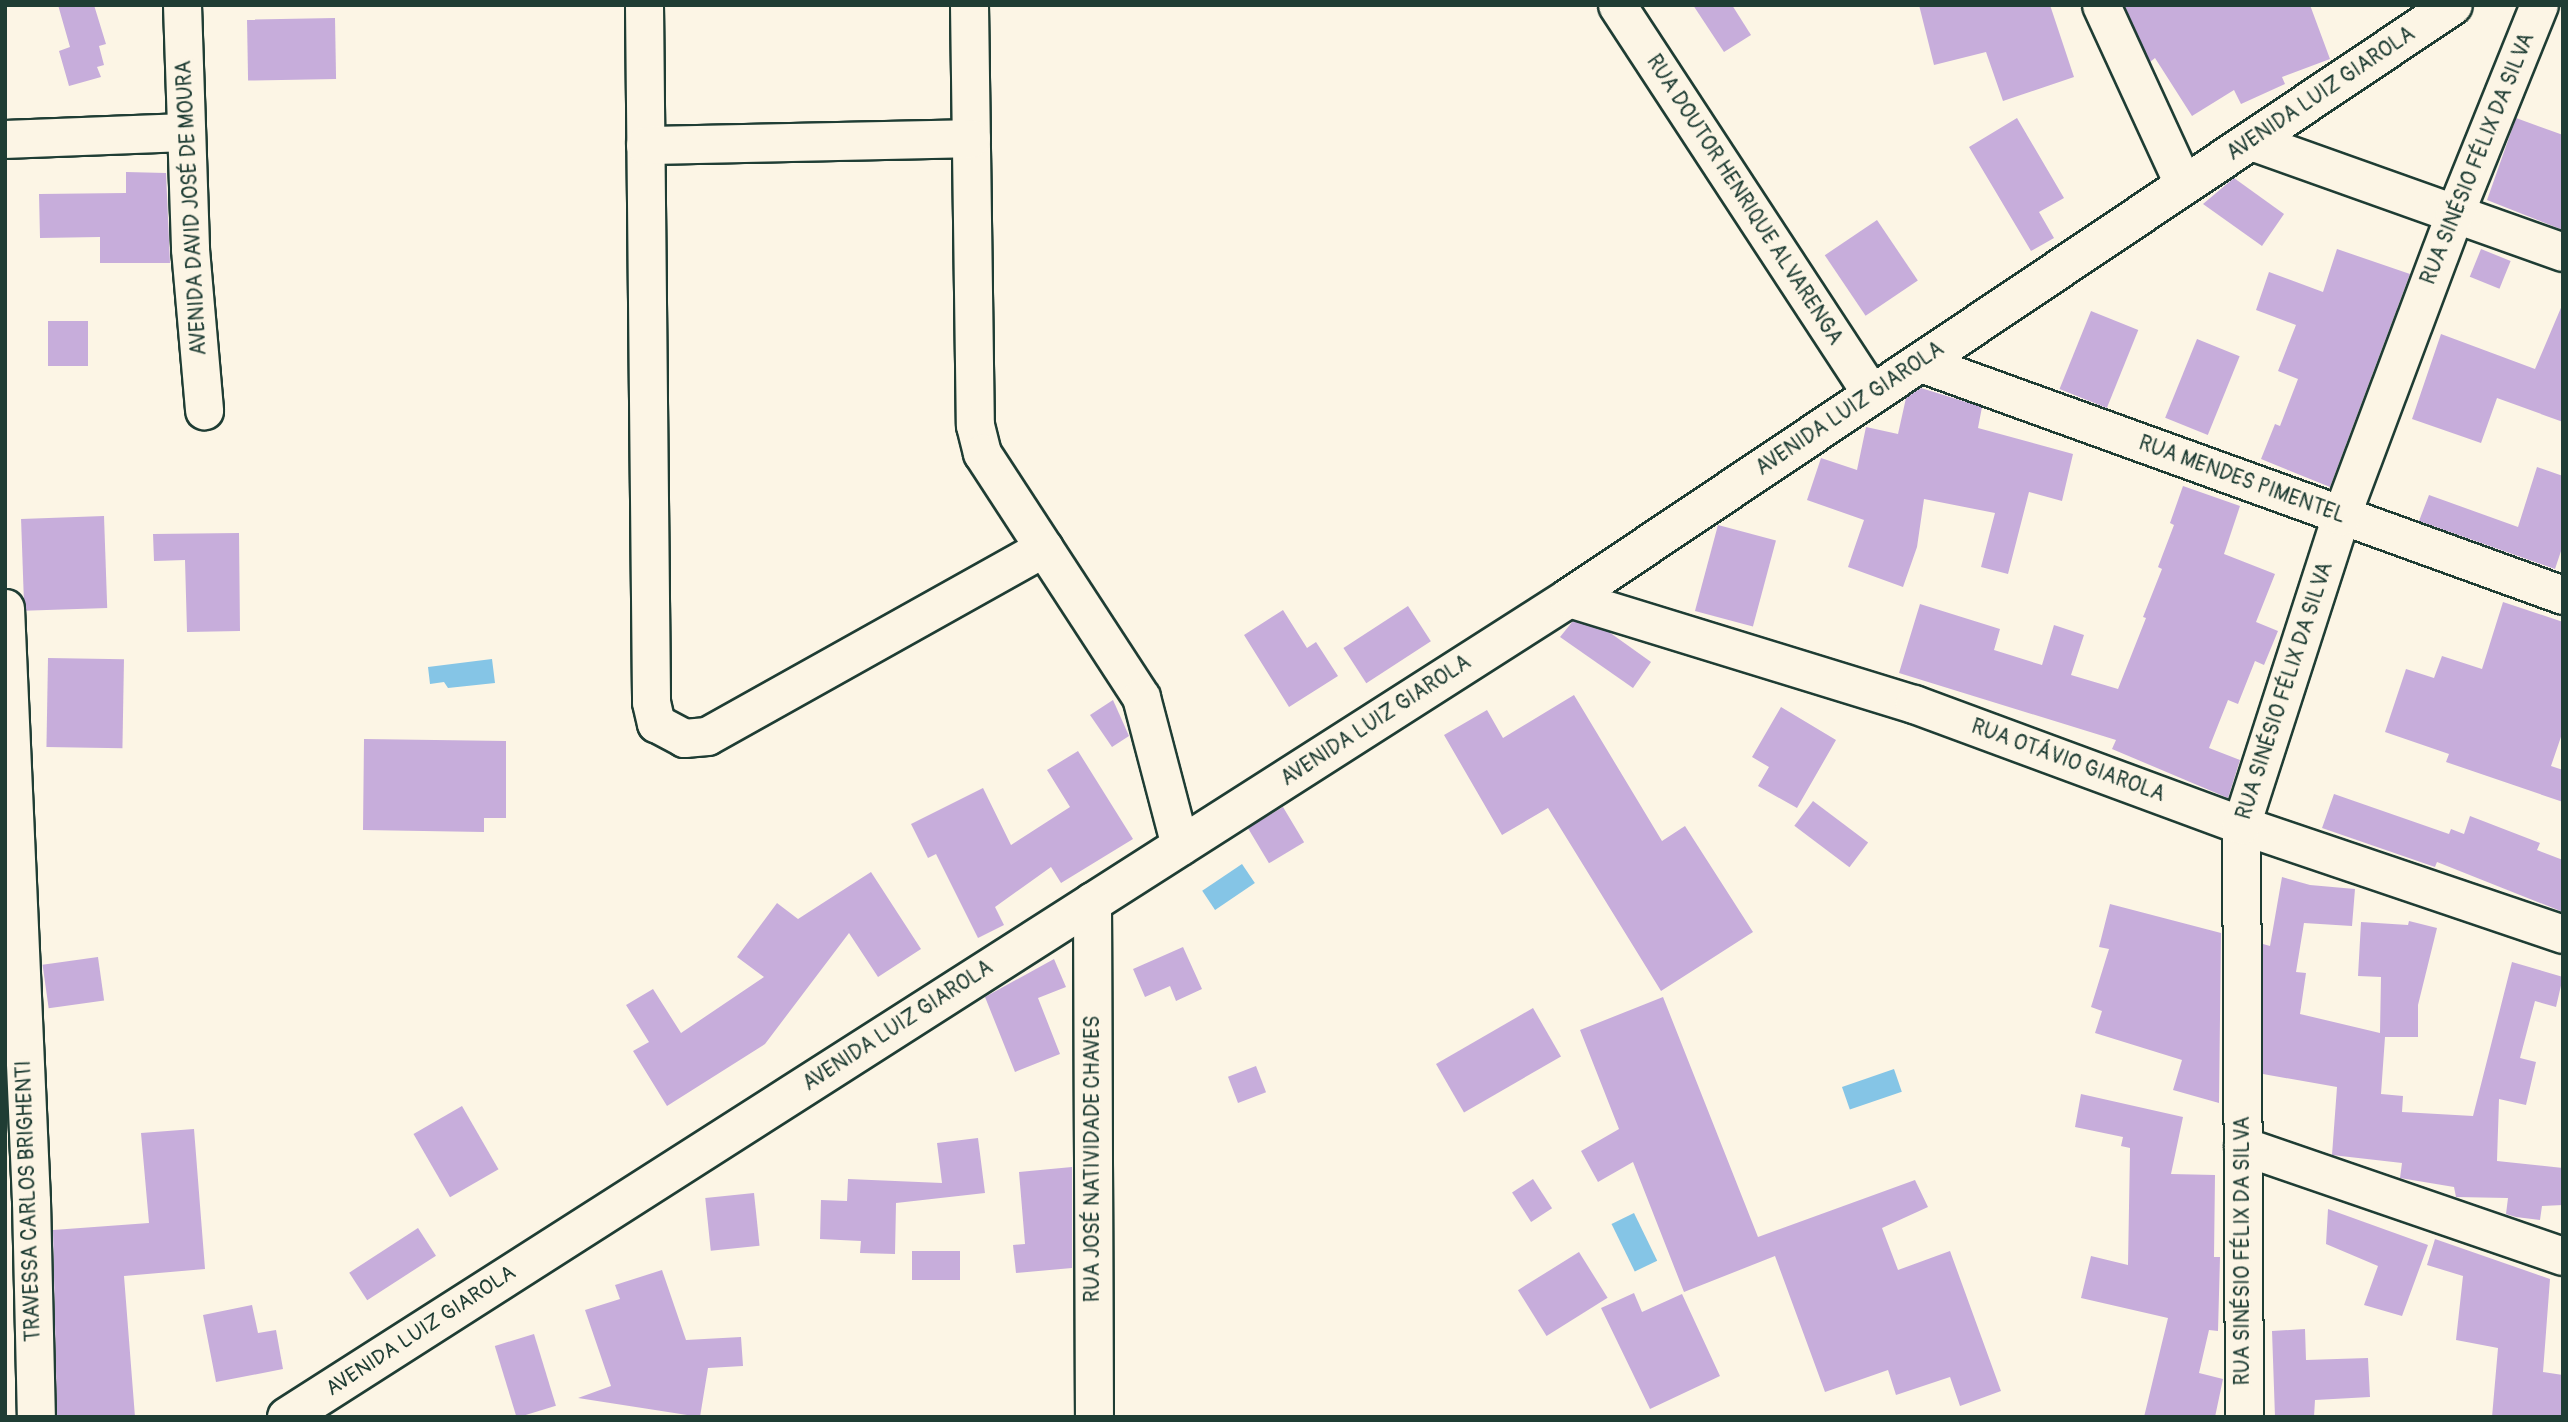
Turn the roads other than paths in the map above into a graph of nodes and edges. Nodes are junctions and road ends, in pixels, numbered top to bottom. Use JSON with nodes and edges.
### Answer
{"nodes":[{"id":1,"x":181,"y":5,"type":"edge"},
{"id":2,"x":644,"y":5,"type":"edge"},
{"id":3,"x":969,"y":5,"type":"edge"},
{"id":4,"x":1617,"y":5,"type":"edge"},
{"id":5,"x":2101,"y":5,"type":"edge"},
{"id":6,"x":2453,"y":5,"type":"edge"},
{"id":7,"x":2539,"y":5,"type":"edge"},
{"id":8,"x":186,"y":132,"type":"junction"},
{"id":9,"x":971,"y":138,"type":"junction"},
{"id":10,"x":5,"y":139,"type":"edge"},
{"id":11,"x":2254,"y":142,"type":"junction"},
{"id":12,"x":645,"y":145,"type":"junction"},
{"id":13,"x":2183,"y":183,"type":"junction"},
{"id":14,"x":2454,"y":215,"type":"junction"},
{"id":15,"x":2563,"y":252,"type":"edge"},
{"id":16,"x":1921,"y":363,"type":"junction"},
{"id":17,"x":1872,"y":394,"type":"junction"},
{"id":18,"x":204,"y":410,"type":"dead end"},
{"id":19,"x":2341,"y":516,"type":"junction"},
{"id":20,"x":1044,"y":548,"type":"junction"},
{"id":21,"x":2563,"y":595,"type":"edge"},
{"id":22,"x":1569,"y":598,"type":"junction"},
{"id":23,"x":5,"y":608,"type":"edge"},
{"id":24,"x":2241,"y":825,"type":"junction"},
{"id":25,"x":1180,"y":846,"type":"junction"},
{"id":26,"x":1092,"y":901,"type":"junction"},
{"id":27,"x":2563,"y":934,"type":"edge"},
{"id":28,"x":2243,"y":1146,"type":"junction"},
{"id":29,"x":2563,"y":1256,"type":"edge"},
{"id":30,"x":36,"y":1417,"type":"edge"},
{"id":31,"x":287,"y":1417,"type":"edge"},
{"id":32,"x":1094,"y":1417,"type":"edge"},
{"id":33,"x":2244,"y":1417,"type":"edge"}],
"edges":[{"from":1,"to":8,"type":"street","name":"AVENIDA DAVID JOSÉ DE MOURA"},
{"from":2,"to":12,"type":"street"},
{"from":3,"to":9,"type":"street"},
{"from":4,"to":17,"type":"street","name":"RUA DOUTOR HENRIQUE ALVARENGA"},
{"from":5,"to":13,"type":"street"},
{"from":6,"to":11,"type":"street","name":"AVENIDA LUIZ GIAROLA"},
{"from":7,"to":14,"type":"street","name":"RUA SINÉSIO FÉLIX DA SILVA"},
{"from":8,"to":10,"type":"street"},
{"from":8,"to":18,"type":"street","name":"AVENIDA DAVID JOSÉ DE MOURA"},
{"from":9,"to":12,"type":"street"},
{"from":9,"to":20,"type":"street"},
{"from":11,"to":13,"type":"street","name":"AVENIDA LUIZ GIAROLA"},
{"from":11,"to":14,"type":"street"},
{"from":12,"to":20,"type":"street"},
{"from":13,"to":16,"type":"street","name":"AVENIDA LUIZ GIAROLA"},
{"from":14,"to":15,"type":"street"},
{"from":14,"to":19,"type":"street","name":"RUA SINÉSIO FÉLIX DA SILVA"},
{"from":16,"to":17,"type":"street","name":"AVENIDA LUIZ GIAROLA"},
{"from":16,"to":19,"type":"street","name":"RUA MENDES PIMENTEL"},
{"from":17,"to":22,"type":"street","name":"AVENIDA LUIZ GIAROLA"},
{"from":19,"to":21,"type":"street","name":"RUA MENDES PIMENTEL"},
{"from":19,"to":24,"type":"street","name":"RUA SINÉSIO FÉLIX DA SILVA"},
{"from":20,"to":25,"type":"street"},
{"from":22,"to":24,"type":"street","name":"RUA OTÁVIO GIAROLA"},
{"from":22,"to":25,"type":"street","name":"AVENIDA LUIZ GIAROLA"},
{"from":23,"to":30,"type":"street","name":"TRAVESSA CARLOS BRIGHENTI"},
{"from":24,"to":27,"type":"street","name":"RUA OTÁVIO GIAROLA"},
{"from":24,"to":28,"type":"street","name":"RUA SINÉSIO FÉLIX DA SILVA"},
{"from":25,"to":26,"type":"street","name":"AVENIDA LUIZ GIAROLA"},
{"from":26,"to":31,"type":"street","name":"AVENIDA LUIZ GIAROLA"},
{"from":26,"to":32,"type":"street","name":"RUA JOSÉ NATIVIDADE CHAVES"},
{"from":28,"to":29,"type":"street"},
{"from":28,"to":33,"type":"street","name":"RUA SINÉSIO FÉLIX DA SILVA"}]}
